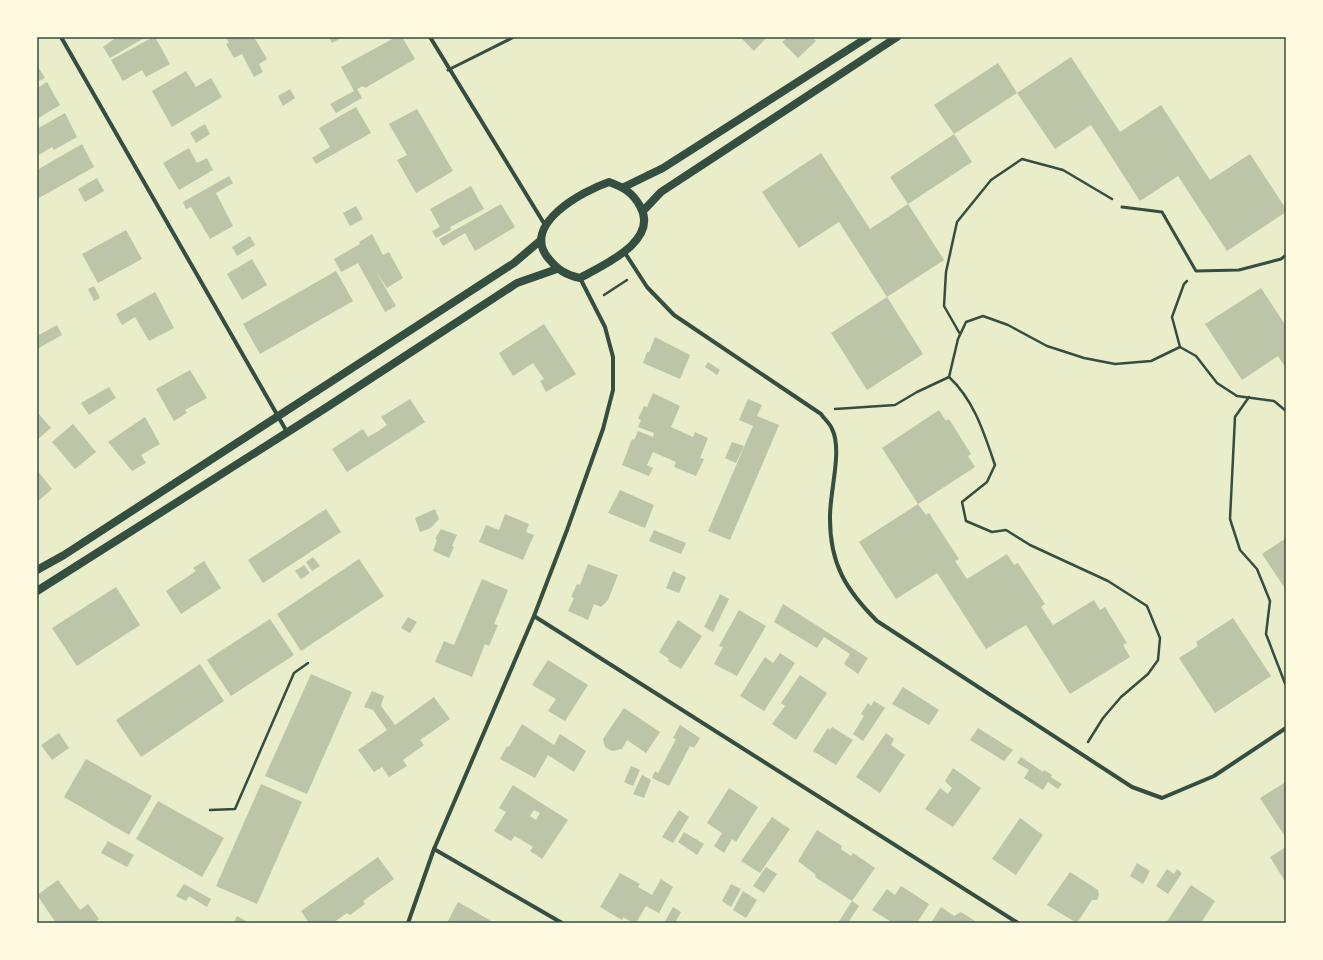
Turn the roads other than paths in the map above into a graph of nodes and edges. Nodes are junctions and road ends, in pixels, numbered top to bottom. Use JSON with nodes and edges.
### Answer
{"nodes":[{"id":1,"x":61,"y":37,"type":"edge"},
{"id":2,"x":430,"y":37,"type":"edge"},
{"id":3,"x":514,"y":37,"type":"edge"},
{"id":4,"x":868,"y":37,"type":"edge"},
{"id":5,"x":897,"y":37,"type":"edge"},
{"id":6,"x":448,"y":70,"type":"junction"},
{"id":7,"x":624,"y":187,"type":"junction"},
{"id":8,"x":1122,"y":207,"type":"road end"},
{"id":9,"x":643,"y":211,"type":"junction"},
{"id":10,"x":545,"y":225,"type":"junction"},
{"id":11,"x":541,"y":240,"type":"junction"},
{"id":12,"x":625,"y":253,"type":"junction"},
{"id":13,"x":1286,"y":255,"type":"edge"},
{"id":14,"x":557,"y":269,"type":"junction"},
{"id":15,"x":580,"y":278,"type":"junction"},
{"id":16,"x":277,"y":416,"type":"junction"},
{"id":17,"x":287,"y":432,"type":"junction"},
{"id":18,"x":37,"y":570,"type":"edge"},
{"id":19,"x":37,"y":591,"type":"edge"},
{"id":20,"x":534,"y":616,"type":"junction"},
{"id":21,"x":1286,"y":728,"type":"edge"},
{"id":22,"x":434,"y":849,"type":"junction"},
{"id":23,"x":408,"y":923,"type":"edge"},
{"id":24,"x":562,"y":923,"type":"edge"},
{"id":25,"x":1018,"y":923,"type":"edge"}],
"edges":[{"from":1,"to":16,"type":"street"},
{"from":2,"to":6,"type":"street"},
{"from":3,"to":6,"type":"lane"},
{"from":4,"to":7,"type":"main road"},
{"from":5,"to":9,"type":"main road"},
{"from":6,"to":10,"type":"street"},
{"from":7,"to":9,"type":"main road"},
{"from":7,"to":10,"type":"main road"},
{"from":8,"to":13,"type":"lane"},
{"from":9,"to":12,"type":"main road"},
{"from":10,"to":11,"type":"main road"},
{"from":11,"to":14,"type":"main road"},
{"from":11,"to":16,"type":"main road"},
{"from":12,"to":15,"type":"main road"},
{"from":12,"to":21,"type":"street"},
{"from":14,"to":15,"type":"main road"},
{"from":14,"to":17,"type":"main road"},
{"from":15,"to":20,"type":"street"},
{"from":16,"to":17,"type":"street"},
{"from":16,"to":18,"type":"main road"},
{"from":17,"to":19,"type":"main road"},
{"from":20,"to":22,"type":"street"},
{"from":20,"to":25,"type":"street"},
{"from":22,"to":23,"type":"street"},
{"from":22,"to":24,"type":"street"}]}
